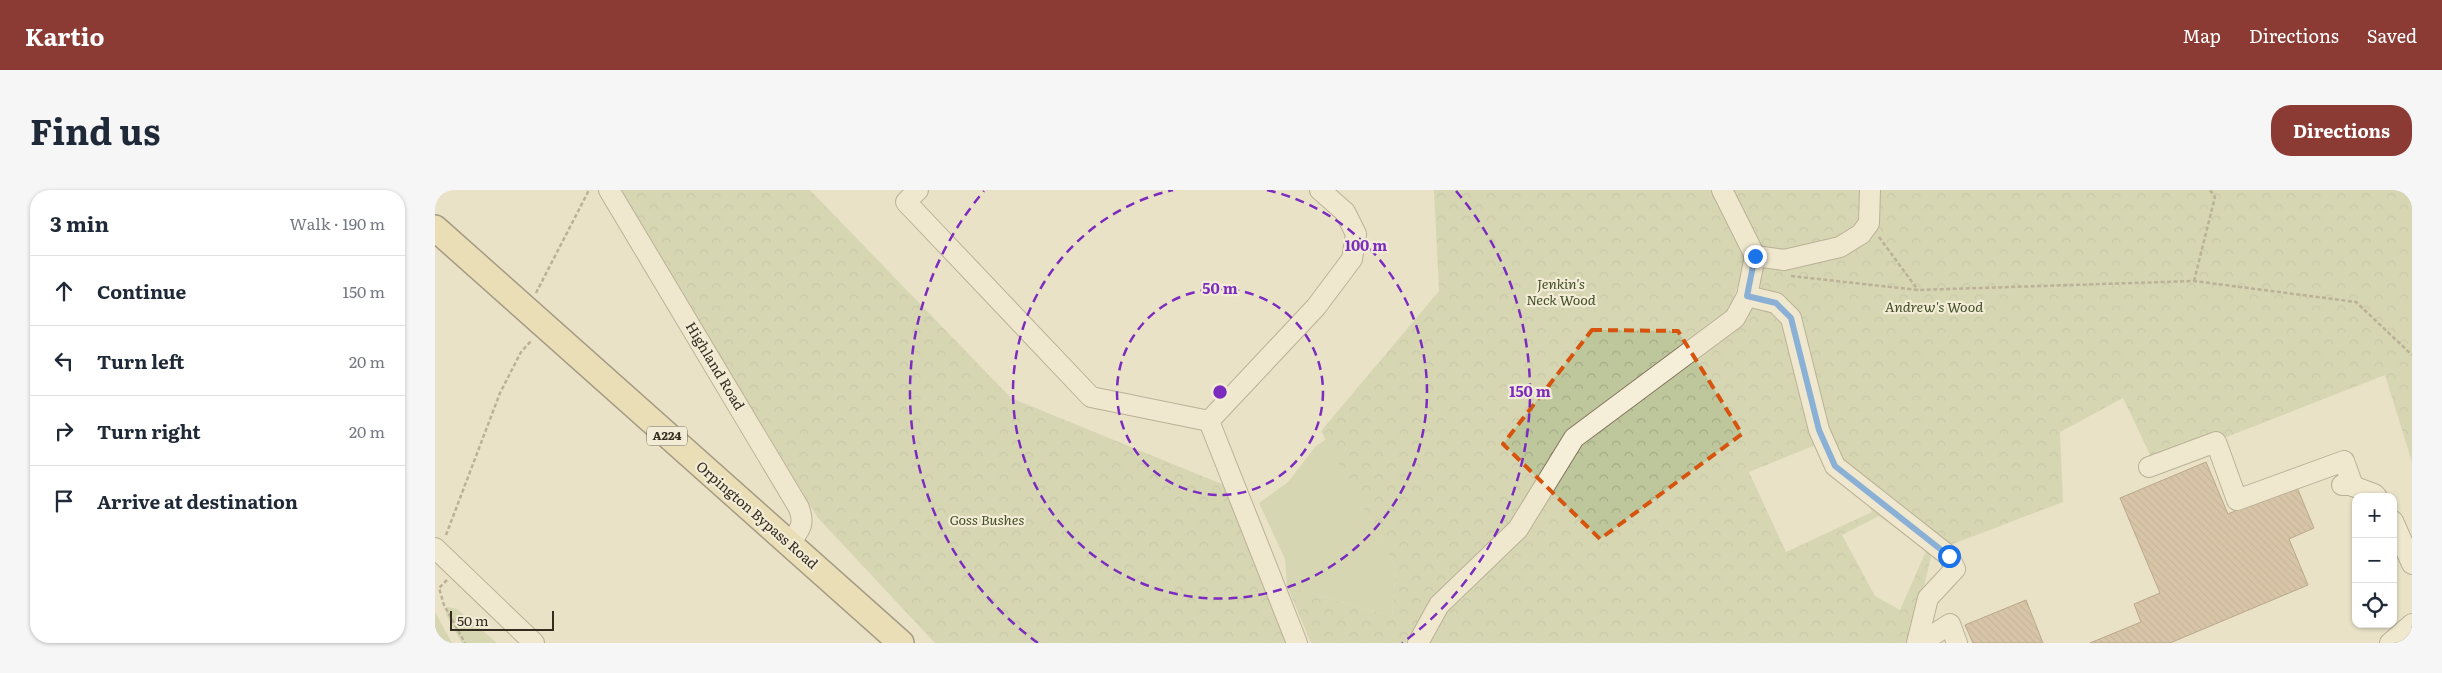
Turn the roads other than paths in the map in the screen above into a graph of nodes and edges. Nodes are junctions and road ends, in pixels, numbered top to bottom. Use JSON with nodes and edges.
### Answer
{"nodes":[{"id":1,"x":609,"y":190,"type":"edge"},
{"id":2,"x":918,"y":190,"type":"edge"},
{"id":3,"x":1320,"y":190,"type":"edge"},
{"id":4,"x":1722,"y":190,"type":"edge"},
{"id":5,"x":1870,"y":190,"type":"edge"},
{"id":6,"x":435,"y":228,"type":"edge"},
{"id":7,"x":1755,"y":256,"type":"junction"},
{"id":8,"x":1747,"y":296,"type":"junction"},
{"id":9,"x":1209,"y":421,"type":"junction"},
{"id":10,"x":2149,"y":467,"type":"dead end"},
{"id":11,"x":2371,"y":493,"type":"edge"},
{"id":12,"x":2397,"y":530,"type":"edge"},
{"id":13,"x":440,"y":543,"type":"edge"},
{"id":14,"x":790,"y":543,"type":"junction"},
{"id":15,"x":2412,"y":564,"type":"edge"},
{"id":16,"x":2412,"y":624,"type":"edge"},
{"id":17,"x":535,"y":643,"type":"edge"},
{"id":18,"x":901,"y":643,"type":"edge"},
{"id":19,"x":1297,"y":643,"type":"edge"},
{"id":20,"x":1418,"y":643,"type":"edge"},
{"id":21,"x":1917,"y":643,"type":"edge"},
{"id":22,"x":1925,"y":643,"type":"edge"},
{"id":23,"x":1957,"y":643,"type":"edge"},
{"id":24,"x":2390,"y":643,"type":"edge"}],
"edges":[{"from":1,"to":14,"type":"street","name":"Highland Road"},
{"from":2,"to":9,"type":"street"},
{"from":3,"to":9,"type":"street"},
{"from":4,"to":7,"type":"street"},
{"from":5,"to":7,"type":"street"},
{"from":6,"to":14,"type":"main road","name":"Orpington Bypass Road","number":"A224"},
{"from":7,"to":8,"type":"street"},
{"from":8,"to":20,"type":"street"},
{"from":8,"to":21,"type":"street"},
{"from":9,"to":19,"type":"street"},
{"from":10,"to":11,"type":"street"},
{"from":12,"to":15,"type":"street"},
{"from":13,"to":17,"type":"street"},
{"from":14,"to":18,"type":"main road","name":"Orpington Bypass Road","number":"A224"},
{"from":16,"to":24,"type":"street"},
{"from":22,"to":23,"type":"street"}]}
